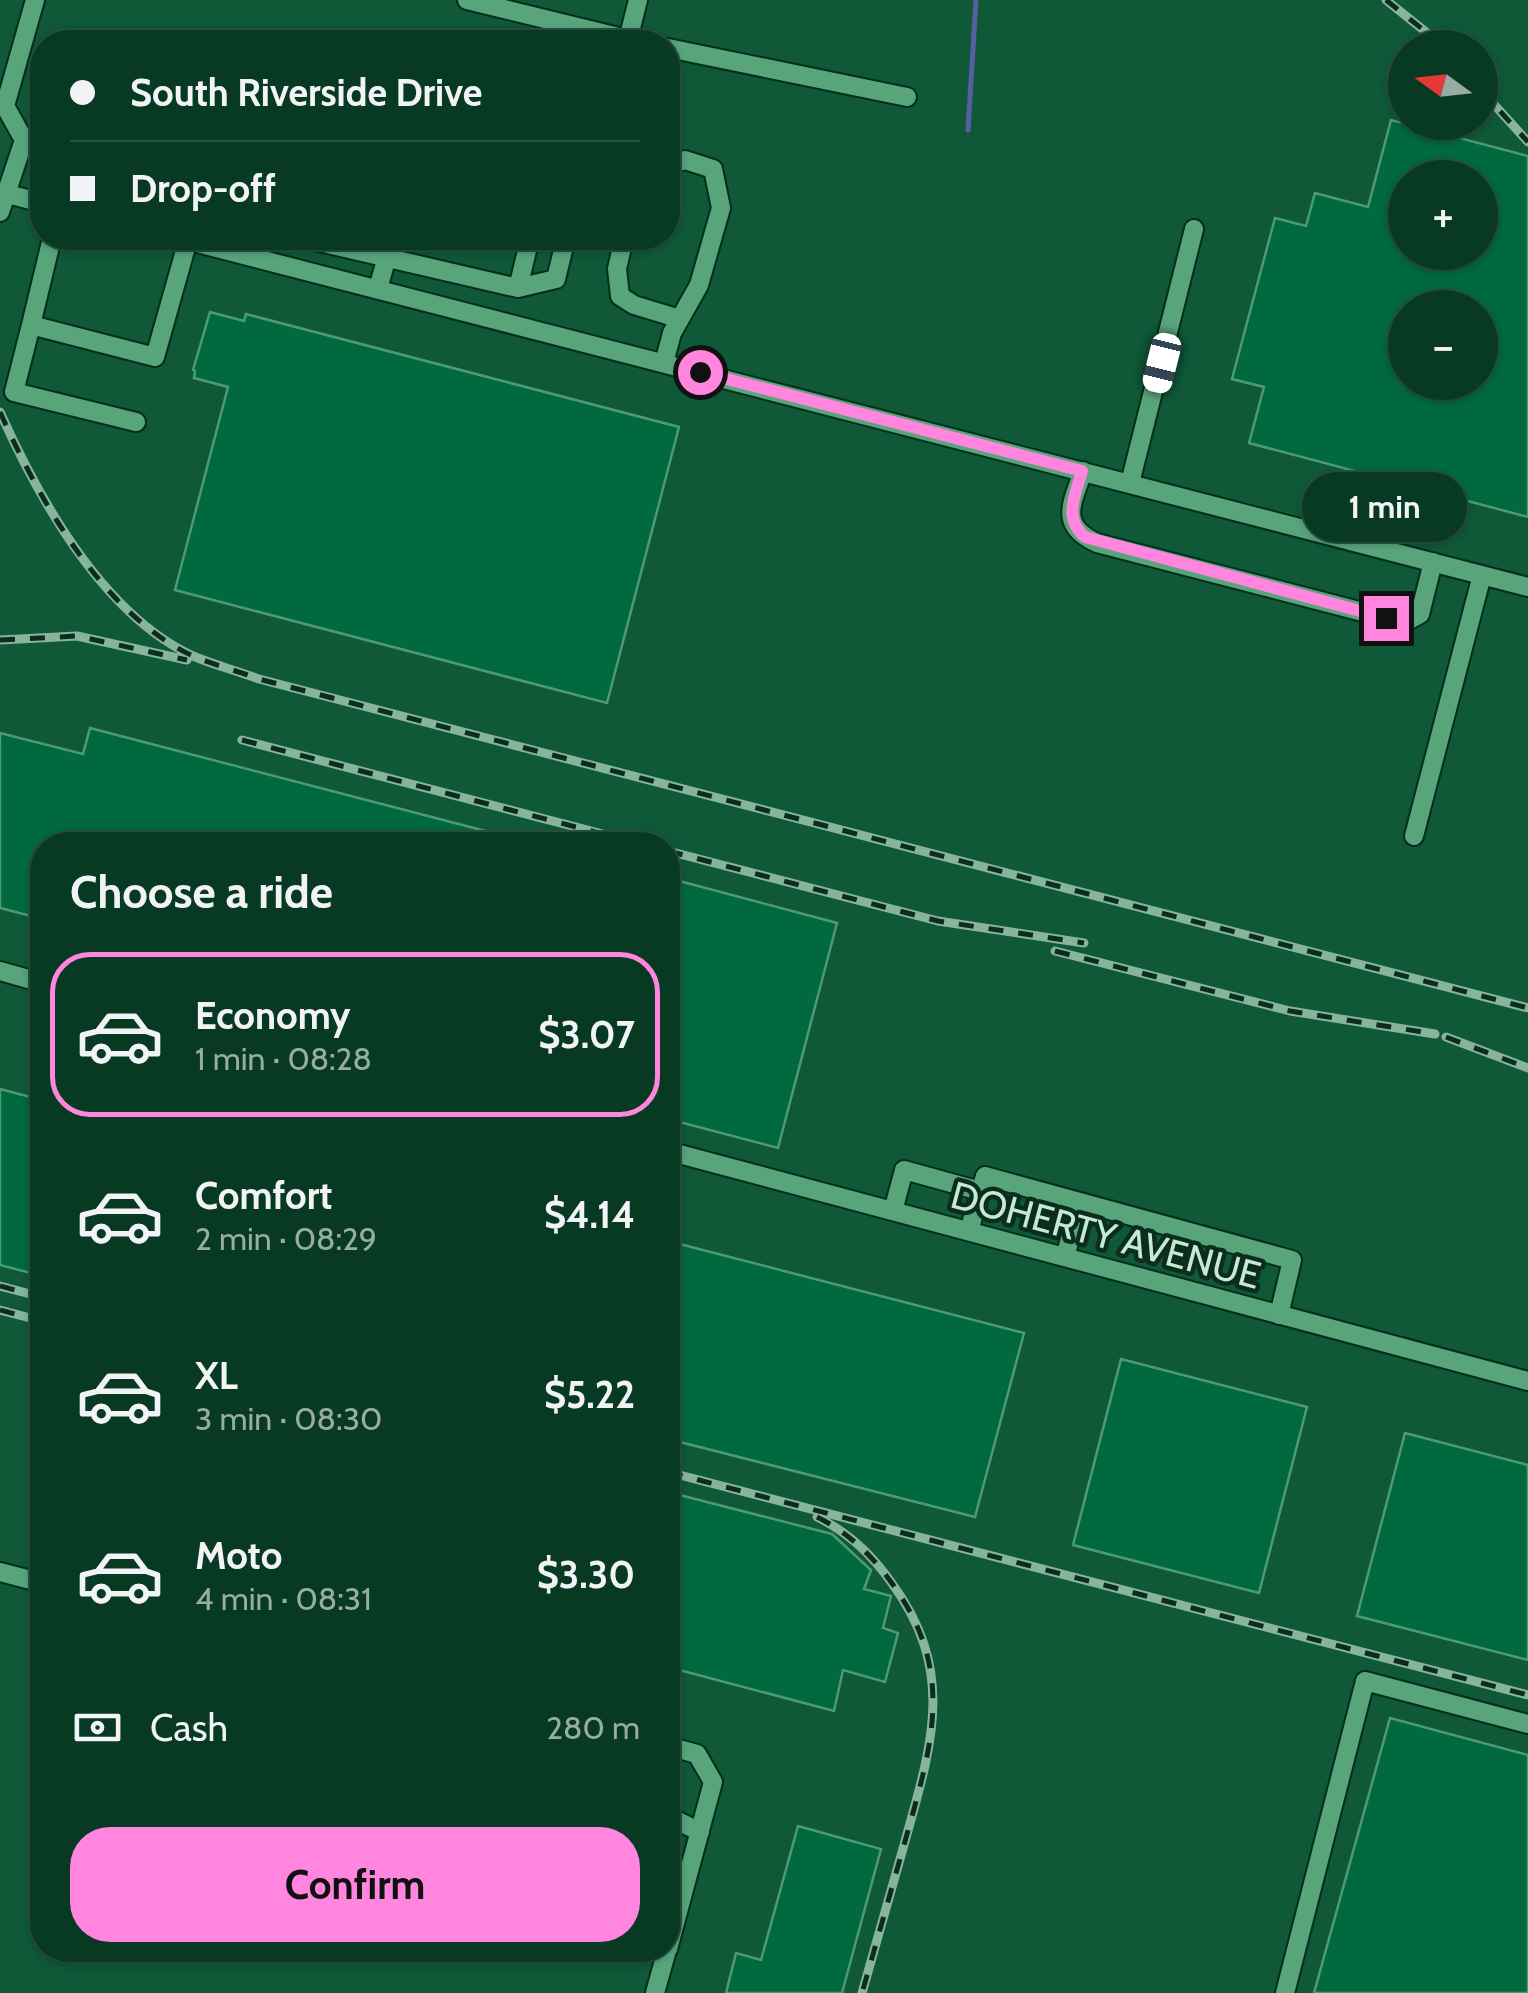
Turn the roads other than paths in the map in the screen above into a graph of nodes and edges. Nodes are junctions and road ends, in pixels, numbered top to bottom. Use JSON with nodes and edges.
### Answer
{"nodes":[{"id":1,"x":35,"y":0,"type":"edge"},
{"id":2,"x":467,"y":0,"type":"edge"},
{"id":3,"x":638,"y":0,"type":"edge"},
{"id":4,"x":589,"y":30,"type":"edge"},
{"id":5,"x":635,"y":30,"type":"edge"},
{"id":6,"x":680,"y":50,"type":"edge"},
{"id":7,"x":907,"y":97,"type":"dead end"},
{"id":8,"x":30,"y":139,"type":"edge"},
{"id":9,"x":30,"y":148,"type":"edge"},
{"id":10,"x":680,"y":162,"type":"edge"},
{"id":11,"x":2,"y":192,"type":"edge"},
{"id":12,"x":30,"y":199,"type":"edge"},
{"id":13,"x":0,"y":212,"type":"edge"},
{"id":14,"x":1194,"y":229,"type":"dead end"},
{"id":15,"x":49,"y":250,"type":"edge"},
{"id":16,"x":180,"y":250,"type":"edge"},
{"id":17,"x":250,"y":250,"type":"edge"},
{"id":18,"x":352,"y":250,"type":"edge"},
{"id":19,"x":388,"y":250,"type":"edge"},
{"id":20,"x":527,"y":250,"type":"edge"},
{"id":21,"x":563,"y":250,"type":"edge"},
{"id":22,"x":621,"y":250,"type":"edge"},
{"id":23,"x":386,"y":258,"type":"junction"},
{"id":24,"x":518,"y":288,"type":"junction"},
{"id":25,"x":378,"y":289,"type":"junction"},
{"id":26,"x":680,"y":318,"type":"junction"},
{"id":27,"x":31,"y":325,"type":"junction"},
{"id":28,"x":664,"y":363,"type":"junction"},
{"id":29,"x":136,"y":422,"type":"dead end"},
{"id":30,"x":1082,"y":471,"type":"junction"},
{"id":31,"x":1130,"y":484,"type":"junction"},
{"id":32,"x":1433,"y":562,"type":"junction"},
{"id":33,"x":1482,"y":574,"type":"junction"},
{"id":34,"x":1528,"y":586,"type":"edge"},
{"id":35,"x":1414,"y":836,"type":"dead end"},
{"id":36,"x":0,"y":972,"type":"edge"},
{"id":37,"x":30,"y":980,"type":"edge"},
{"id":38,"x":680,"y":1153,"type":"edge"},
{"id":39,"x":980,"y":1192,"type":"junction"},
{"id":40,"x":1080,"y":1202,"type":"junction"},
{"id":41,"x":894,"y":1211,"type":"junction"},
{"id":42,"x":969,"y":1232,"type":"junction"},
{"id":43,"x":1065,"y":1257,"type":"junction"},
{"id":44,"x":1279,"y":1314,"type":"junction"},
{"id":45,"x":1528,"y":1382,"type":"edge"},
{"id":46,"x":0,"y":1572,"type":"edge"},
{"id":47,"x":30,"y":1580,"type":"edge"},
{"id":48,"x":1528,"y":1724,"type":"edge"},
{"id":49,"x":680,"y":1749,"type":"edge"},
{"id":50,"x":680,"y":1822,"type":"edge"},
{"id":51,"x":700,"y":1832,"type":"junction"},
{"id":52,"x":680,"y":1904,"type":"edge"},
{"id":53,"x":664,"y":1962,"type":"edge"},
{"id":54,"x":656,"y":1993,"type":"edge"},
{"id":55,"x":1285,"y":1993,"type":"edge"}],
"edges":[{"from":1,"to":8,"type":"street"},
{"from":2,"to":4,"type":"street"},
{"from":3,"to":5,"type":"street"},
{"from":6,"to":7,"type":"street"},
{"from":9,"to":11,"type":"street"},
{"from":10,"to":26,"type":"street"},
{"from":11,"to":12,"type":"street"},
{"from":11,"to":13,"type":"street"},
{"from":14,"to":31,"type":"street"},
{"from":15,"to":27,"type":"street"},
{"from":16,"to":27,"type":"street"},
{"from":17,"to":25,"type":"street"},
{"from":18,"to":23,"type":"street"},
{"from":19,"to":23,"type":"street"},
{"from":20,"to":24,"type":"street"},
{"from":21,"to":24,"type":"street"},
{"from":22,"to":26,"type":"street"},
{"from":23,"to":24,"type":"street"},
{"from":23,"to":25,"type":"street"},
{"from":25,"to":28,"type":"street"},
{"from":26,"to":28,"type":"street"},
{"from":27,"to":29,"type":"street"},
{"from":28,"to":30,"type":"street"},
{"from":30,"to":31,"type":"street"},
{"from":30,"to":32,"type":"street"},
{"from":31,"to":32,"type":"street"},
{"from":32,"to":33,"type":"street"},
{"from":33,"to":34,"type":"street"},
{"from":33,"to":35,"type":"street"},
{"from":36,"to":37,"type":"street"},
{"from":38,"to":41,"type":"street","name":"DOHERTY AVENUE"},
{"from":39,"to":40,"type":"street"},
{"from":39,"to":41,"type":"street"},
{"from":39,"to":42,"type":"street"},
{"from":40,"to":43,"type":"street"},
{"from":40,"to":44,"type":"street"},
{"from":41,"to":42,"type":"street","name":"DOHERTY AVENUE"},
{"from":42,"to":43,"type":"street","name":"DOHERTY AVENUE"},
{"from":43,"to":44,"type":"street","name":"DOHERTY AVENUE"},
{"from":44,"to":45,"type":"street","name":"DOHERTY AVENUE"},
{"from":46,"to":47,"type":"street"},
{"from":48,"to":55,"type":"street"},
{"from":49,"to":51,"type":"street"},
{"from":50,"to":51,"type":"street"},
{"from":51,"to":52,"type":"street"},
{"from":53,"to":54,"type":"street"}]}
